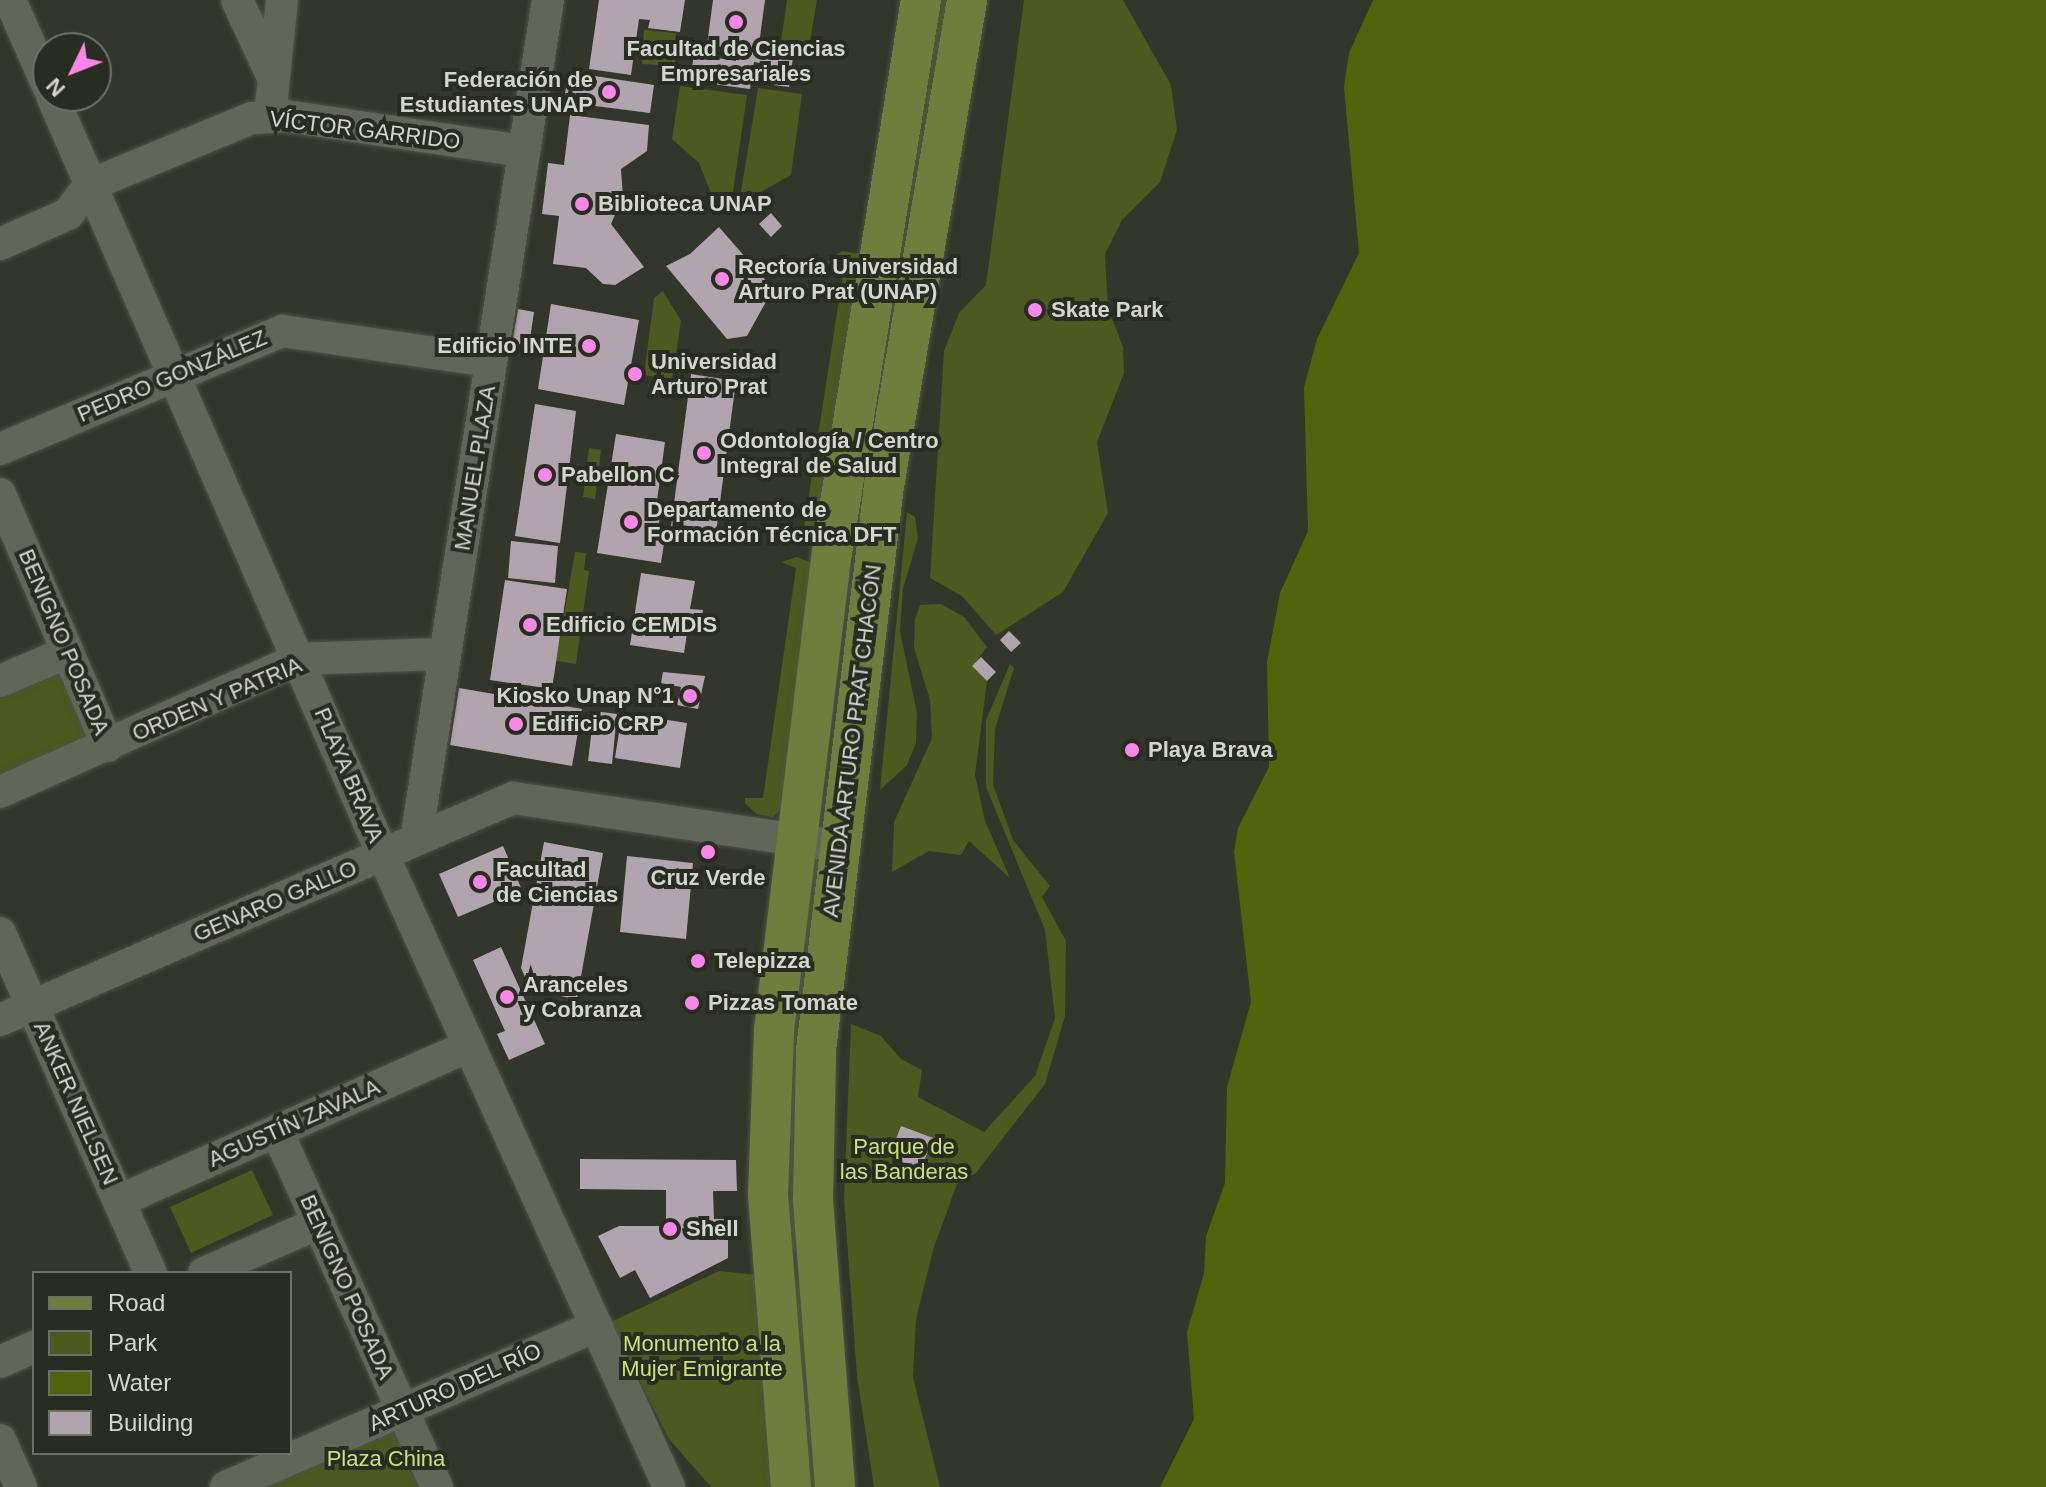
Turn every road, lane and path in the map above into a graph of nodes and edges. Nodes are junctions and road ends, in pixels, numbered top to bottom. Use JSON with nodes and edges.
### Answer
{"nodes":[{"id":1,"x":10,"y":0,"type":"edge"},
{"id":2,"x":237,"y":0,"type":"edge"},
{"id":3,"x":282,"y":0,"type":"edge"},
{"id":4,"x":548,"y":0,"type":"edge"},
{"id":5,"x":921,"y":0,"type":"edge"},
{"id":6,"x":967,"y":0,"type":"edge"},
{"id":7,"x":32,"y":50,"type":"edge"},
{"id":8,"x":271,"y":73,"type":"junction"},
{"id":9,"x":59,"y":112,"type":"edge"},
{"id":10,"x":270,"y":116,"type":"junction"},
{"id":11,"x":524,"y":151,"type":"junction"},
{"id":12,"x":90,"y":185,"type":"junction"},
{"id":13,"x":0,"y":244,"type":"edge"},
{"id":14,"x":491,"y":361,"type":"junction"},
{"id":15,"x":173,"y":374,"type":"junction"},
{"id":16,"x":0,"y":449,"type":"edge"},
{"id":17,"x":0,"y":494,"type":"edge"},
{"id":18,"x":68,"y":652,"type":"junction"},
{"id":19,"x":445,"y":654,"type":"junction"},
{"id":20,"x":299,"y":659,"type":"junction"},
{"id":21,"x":0,"y":681,"type":"edge"},
{"id":22,"x":108,"y":746,"type":"junction"},
{"id":23,"x":0,"y":792,"type":"edge"},
{"id":24,"x":416,"y":840,"type":"junction"},
{"id":25,"x":796,"y":840,"type":"junction"},
{"id":26,"x":839,"y":846,"type":"junction"},
{"id":27,"x":383,"y":855,"type":"junction"},
{"id":28,"x":0,"y":933,"type":"edge"},
{"id":29,"x":33,"y":1006,"type":"junction"},
{"id":30,"x":0,"y":1020,"type":"edge"},
{"id":31,"x":469,"y":1046,"type":"junction"},
{"id":32,"x":277,"y":1131,"type":"junction"},
{"id":33,"x":119,"y":1201,"type":"junction"},
{"id":34,"x":319,"y":1223,"type":"junction"},
{"id":35,"x":150,"y":1271,"type":"edge"},
{"id":36,"x":209,"y":1271,"type":"edge"},
{"id":37,"x":596,"y":1326,"type":"junction"},
{"id":38,"x":32,"y":1348,"type":"edge"},
{"id":39,"x":0,"y":1362,"type":"edge"},
{"id":40,"x":403,"y":1410,"type":"junction"},
{"id":41,"x":2,"y":1450,"type":"edge"},
{"id":42,"x":652,"y":1452,"type":"junction"},
{"id":43,"x":235,"y":1485,"type":"edge"},
{"id":44,"x":21,"y":1487,"type":"edge"},
{"id":45,"x":437,"y":1487,"type":"edge"},
{"id":46,"x":669,"y":1487,"type":"edge"},
{"id":47,"x":683,"y":1487,"type":"edge"},
{"id":48,"x":791,"y":1487,"type":"edge"},
{"id":49,"x":835,"y":1487,"type":"edge"}],
"edges":[{"from":1,"to":7,"type":"street"},
{"from":2,"to":8,"type":"street"},
{"from":3,"to":8,"type":"street"},
{"from":4,"to":11,"type":"street","name":"MANUEL PLAZA"},
{"from":5,"to":25,"type":"main road","name":"AVENIDA ARTURO PRAT CHACÓN"},
{"from":6,"to":26,"type":"main road","name":"AVENIDA ARTURO PRAT CHACÓN"},
{"from":8,"to":10,"type":"street"},
{"from":9,"to":12,"type":"street","name":"PLAYA BRAVA"},
{"from":10,"to":11,"type":"street","name":"VÍCTOR GARRIDO"},
{"from":10,"to":12,"type":"street","name":"VÍCTOR GARRIDO"},
{"from":11,"to":14,"type":"street","name":"MANUEL PLAZA"},
{"from":12,"to":13,"type":"street","name":"VÍCTOR GARRIDO"},
{"from":12,"to":15,"type":"street","name":"PLAYA BRAVA"},
{"from":14,"to":15,"type":"street","name":"PEDRO GONZÁLEZ"},
{"from":14,"to":19,"type":"street","name":"MANUEL PLAZA"},
{"from":15,"to":16,"type":"street","name":"PEDRO GONZÁLEZ"},
{"from":15,"to":20,"type":"street","name":"PLAYA BRAVA"},
{"from":17,"to":18,"type":"street","name":"BENIGNO POSADA"},
{"from":18,"to":21,"type":"street"},
{"from":18,"to":22,"type":"street","name":"BENIGNO POSADA"},
{"from":19,"to":20,"type":"street","name":"ORDEN Y PATRIA"},
{"from":19,"to":24,"type":"street","name":"MANUEL PLAZA"},
{"from":20,"to":22,"type":"street","name":"ORDEN Y PATRIA"},
{"from":20,"to":27,"type":"street","name":"PLAYA BRAVA"},
{"from":22,"to":23,"type":"street","name":"ORDEN Y PATRIA"},
{"from":24,"to":25,"type":"street","name":"GENARO GALLO"},
{"from":24,"to":27,"type":"street","name":"GENARO GALLO"},
{"from":25,"to":26,"type":"street","name":"GENARO GALLO"},
{"from":25,"to":48,"type":"main road","name":"AVENIDA ARTURO PRAT CHACÓN"},
{"from":26,"to":49,"type":"main road","name":"AVENIDA ARTURO PRAT CHACÓN"},
{"from":27,"to":29,"type":"street","name":"GENARO GALLO"},
{"from":27,"to":31,"type":"street","name":"PLAYA BRAVA"},
{"from":28,"to":29,"type":"street","name":"ANKER NIELSEN"},
{"from":29,"to":30,"type":"street","name":"GENARO GALLO"},
{"from":29,"to":33,"type":"street","name":"ANKER NIELSEN"},
{"from":31,"to":32,"type":"street","name":"AGUSTÍN ZAVALA"},
{"from":31,"to":37,"type":"street","name":"PLAYA BRAVA"},
{"from":32,"to":33,"type":"street","name":"AGUSTÍN ZAVALA"},
{"from":32,"to":34,"type":"street","name":"BENIGNO POSADA"},
{"from":33,"to":35,"type":"street","name":"ANKER NIELSEN"},
{"from":34,"to":36,"type":"street"},
{"from":34,"to":40,"type":"street","name":"BENIGNO POSADA"},
{"from":37,"to":40,"type":"street","name":"ARTURO DEL RÍO"},
{"from":37,"to":42,"type":"street","name":"PLAYA BRAVA"},
{"from":38,"to":39,"type":"street"},
{"from":40,"to":43,"type":"street","name":"ARTURO DEL RÍO"},
{"from":40,"to":45,"type":"street","name":"BENIGNO POSADA"},
{"from":41,"to":44,"type":"street"},
{"from":42,"to":46,"type":"street","name":"PLAYA BRAVA"},
{"from":42,"to":47,"type":"street","name":"PLAYA BRAVA"}]}
